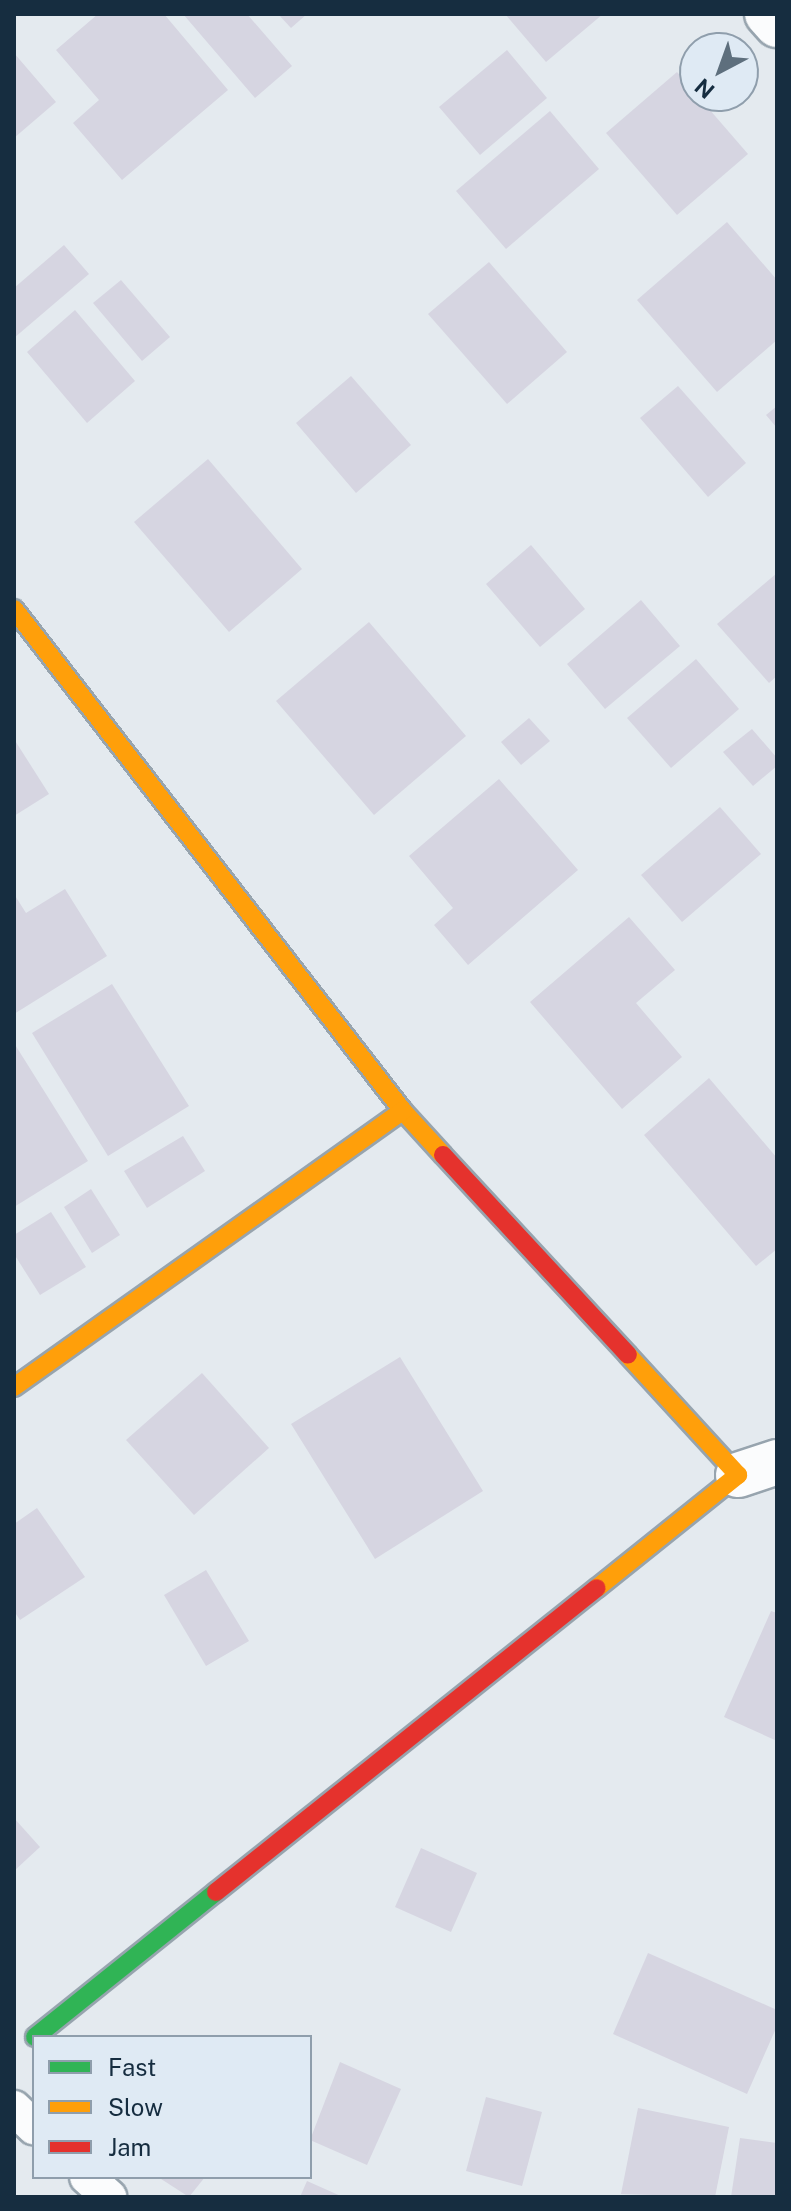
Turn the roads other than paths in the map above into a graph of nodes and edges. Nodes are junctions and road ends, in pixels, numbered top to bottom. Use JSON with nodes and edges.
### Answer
{"nodes":[{"id":1,"x":767,"y":14,"type":"edge"},
{"id":2,"x":777,"y":25,"type":"edge"},
{"id":3,"x":22,"y":632,"type":"edge"},
{"id":4,"x":403,"y":1111,"type":"junction"},
{"id":5,"x":14,"y":1387,"type":"edge"},
{"id":6,"x":757,"y":1469,"type":"edge"},
{"id":7,"x":37,"y":2035,"type":"edge"},
{"id":8,"x":14,"y":2108,"type":"edge"},
{"id":9,"x":32,"y":2125,"type":"edge"},
{"id":10,"x":89,"y":2179,"type":"edge"},
{"id":11,"x":109,"y":2197,"type":"edge"}],
"edges":[{"from":1,"to":2,"type":"street"},
{"from":3,"to":4,"type":"street"},
{"from":4,"to":5,"type":"street"},
{"from":4,"to":6,"type":"street"},
{"from":6,"to":7,"type":"street"},
{"from":8,"to":9,"type":"lane"},
{"from":10,"to":11,"type":"lane"}]}
